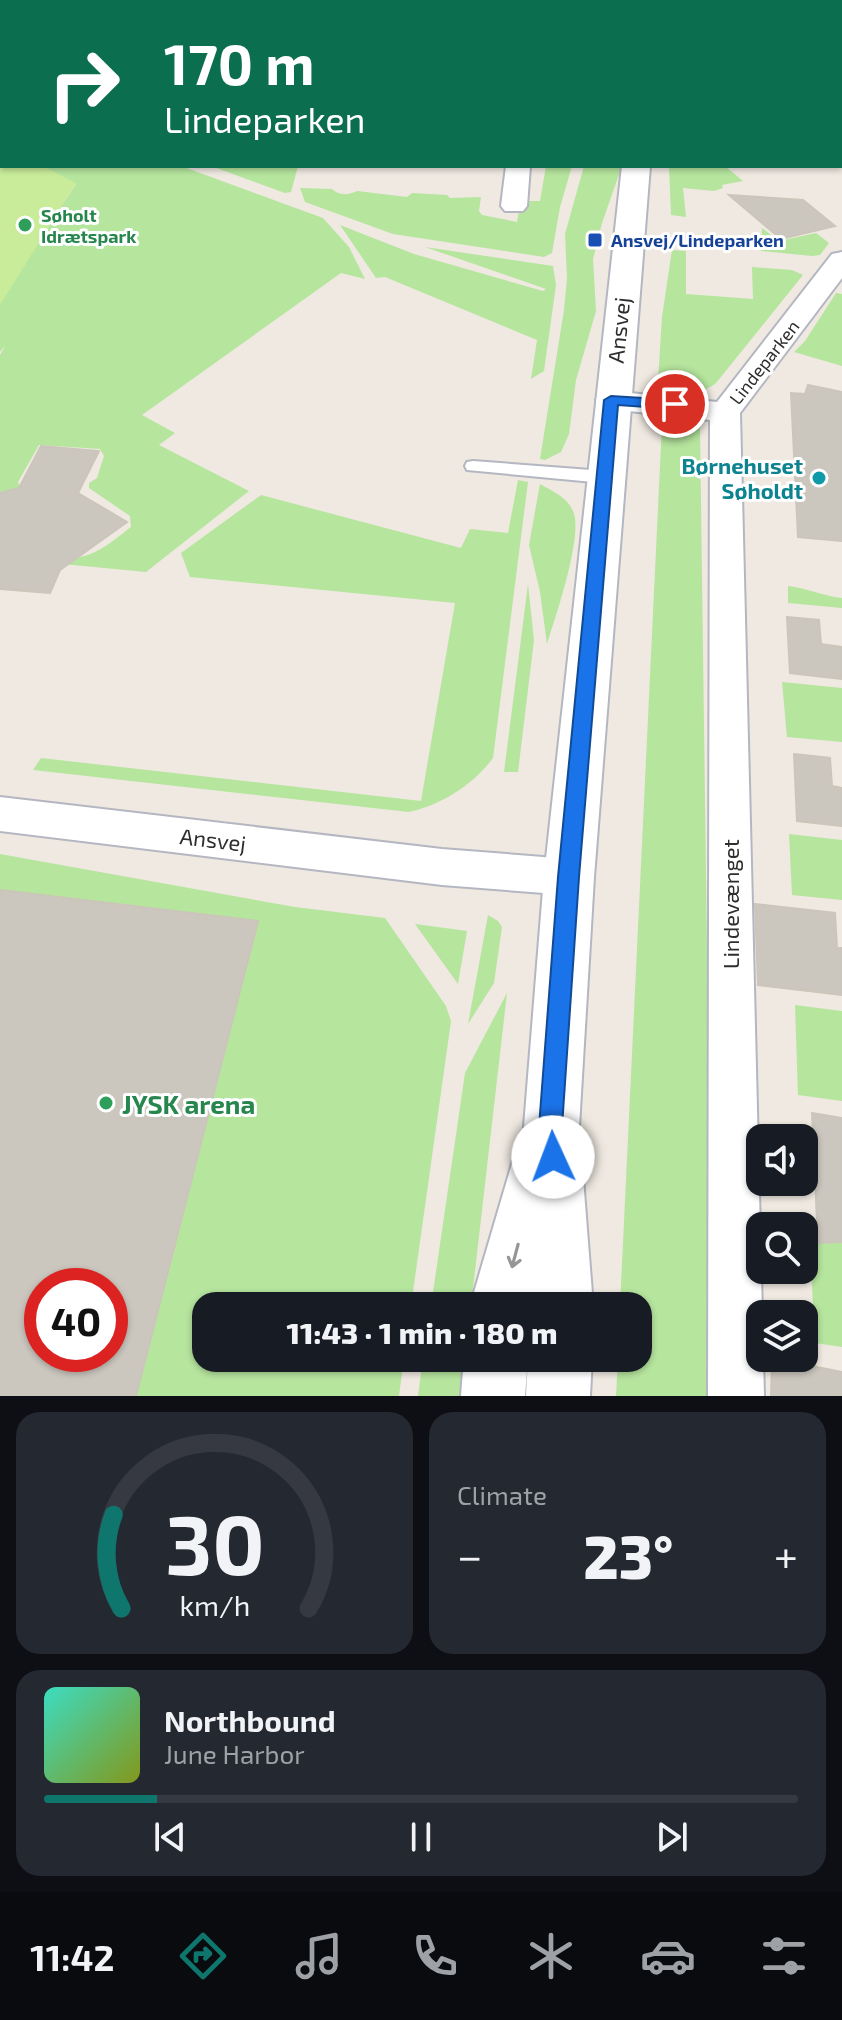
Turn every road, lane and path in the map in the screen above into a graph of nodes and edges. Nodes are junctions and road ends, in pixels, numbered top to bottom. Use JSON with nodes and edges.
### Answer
{"nodes":[{"id":1,"x":518,"y":168,"type":"edge"},
{"id":2,"x":636,"y":168,"type":"edge"},
{"id":3,"x":514,"y":206,"type":"dead end"},
{"id":4,"x":842,"y":260,"type":"edge"},
{"id":5,"x":611,"y":400,"type":"junction"},
{"id":6,"x":725,"y":412,"type":"junction"},
{"id":7,"x":473,"y":466,"type":"dead end"},
{"id":8,"x":604,"y":477,"type":"junction"},
{"id":9,"x":0,"y":814,"type":"edge"},
{"id":10,"x":569,"y":877,"type":"junction"},
{"id":11,"x":551,"y":1127,"type":"junction"},
{"id":12,"x":505,"y":1292,"type":"edge"},
{"id":13,"x":561,"y":1292,"type":"edge"},
{"id":14,"x":495,"y":1372,"type":"edge"},
{"id":15,"x":559,"y":1372,"type":"edge"},
{"id":16,"x":493,"y":1396,"type":"edge"},
{"id":17,"x":558,"y":1396,"type":"edge"},
{"id":18,"x":736,"y":1396,"type":"edge"}],
"edges":[{"from":1,"to":3,"type":"street"},
{"from":2,"to":5,"type":"street","name":"Ansvej"},
{"from":4,"to":6,"type":"street","name":"Lindeparken"},
{"from":5,"to":6,"type":"street","name":"Lindeparken"},
{"from":5,"to":8,"type":"street","name":"Ansvej"},
{"from":6,"to":18,"type":"street","name":"Lindevænget"},
{"from":7,"to":8,"type":"lane"},
{"from":8,"to":10,"type":"street","name":"Ansvej"},
{"from":9,"to":10,"type":"street","name":"Ansvej"},
{"from":10,"to":11,"type":"street","name":"Ansvej"},
{"from":11,"to":12,"type":"street","name":"Ansvej","one_way":true},
{"from":11,"to":13,"type":"street","name":"Ansvej"},
{"from":14,"to":16,"type":"street"},
{"from":15,"to":17,"type":"street"}]}
